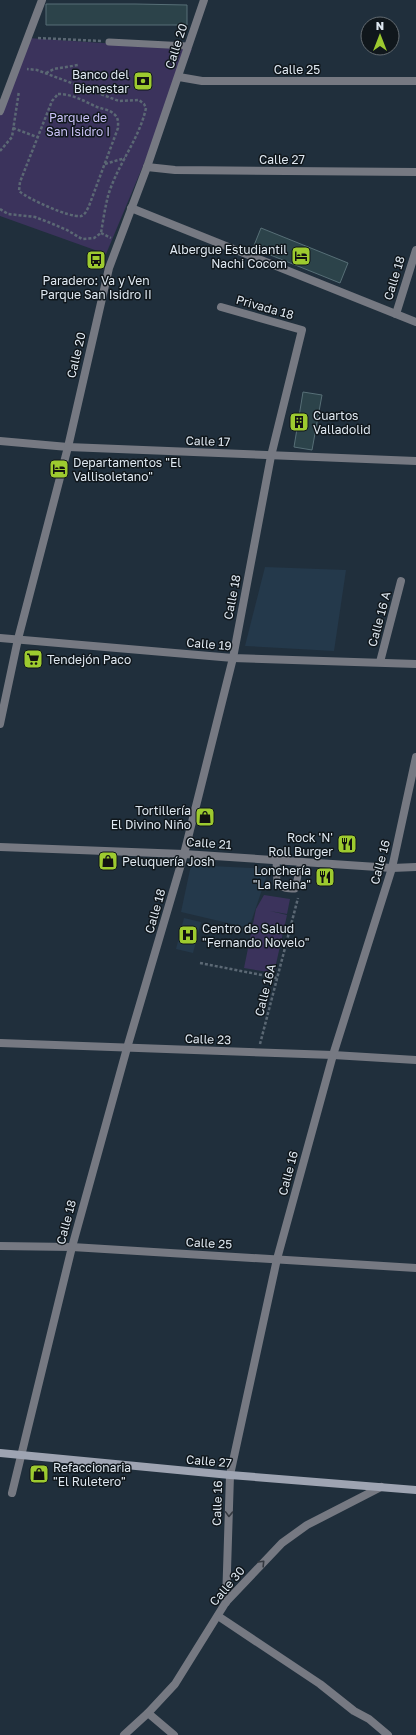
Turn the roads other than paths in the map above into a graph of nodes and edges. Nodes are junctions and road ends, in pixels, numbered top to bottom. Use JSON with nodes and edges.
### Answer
{"nodes":[{"id":1,"x":42,"y":0,"type":"edge"},
{"id":2,"x":204,"y":0,"type":"edge"},
{"id":3,"x":109,"y":42,"type":"road end"},
{"id":4,"x":187,"y":46,"type":"junction"},
{"id":5,"x":179,"y":77,"type":"junction"},
{"id":6,"x":416,"y":81,"type":"edge"},
{"id":7,"x":0,"y":110,"type":"edge"},
{"id":8,"x":147,"y":167,"type":"junction"},
{"id":9,"x":416,"y":172,"type":"edge"},
{"id":10,"x":131,"y":208,"type":"junction"},
{"id":11,"x":416,"y":250,"type":"edge"},
{"id":12,"x":221,"y":307,"type":"dead end"},
{"id":13,"x":396,"y":314,"type":"junction"},
{"id":14,"x":416,"y":322,"type":"edge"},
{"id":15,"x":302,"y":330,"type":"joint"},
{"id":16,"x":0,"y":442,"type":"edge"},
{"id":17,"x":68,"y":447,"type":"junction"},
{"id":18,"x":271,"y":456,"type":"junction"},
{"id":19,"x":416,"y":461,"type":"edge"},
{"id":20,"x":401,"y":581,"type":"dead end"},
{"id":21,"x":0,"y":638,"type":"edge"},
{"id":22,"x":18,"y":639,"type":"junction"},
{"id":23,"x":233,"y":658,"type":"junction"},
{"id":24,"x":380,"y":662,"type":"junction"},
{"id":25,"x":416,"y":664,"type":"edge"},
{"id":26,"x":0,"y":724,"type":"edge"},
{"id":27,"x":416,"y":757,"type":"edge"},
{"id":28,"x":0,"y":847,"type":"edge"},
{"id":29,"x":184,"y":854,"type":"junction"},
{"id":30,"x":276,"y":860,"type":"junction"},
{"id":31,"x":301,"y":862,"type":"junction"},
{"id":32,"x":416,"y":867,"type":"edge"},
{"id":33,"x":392,"y":868,"type":"junction"},
{"id":34,"x":0,"y":1044,"type":"edge"},
{"id":35,"x":127,"y":1048,"type":"junction"},
{"id":36,"x":333,"y":1055,"type":"junction"},
{"id":37,"x":416,"y":1060,"type":"edge"},
{"id":38,"x":0,"y":1246,"type":"edge"},
{"id":39,"x":72,"y":1247,"type":"junction"},
{"id":40,"x":277,"y":1259,"type":"junction"},
{"id":41,"x":416,"y":1268,"type":"edge"},
{"id":42,"x":0,"y":1453,"type":"edge"},
{"id":43,"x":22,"y":1455,"type":"junction"},
{"id":44,"x":230,"y":1475,"type":"junction"},
{"id":45,"x":381,"y":1487,"type":"junction"},
{"id":46,"x":416,"y":1490,"type":"edge"},
{"id":47,"x":12,"y":1493,"type":"dead end"},
{"id":48,"x":226,"y":1602,"type":"junction"},
{"id":49,"x":218,"y":1616,"type":"junction"},
{"id":50,"x":148,"y":1713,"type":"junction"},
{"id":51,"x":124,"y":1735,"type":"edge"},
{"id":52,"x":174,"y":1735,"type":"edge"},
{"id":53,"x":388,"y":1735,"type":"edge"}],
"edges":[{"from":1,"to":7,"type":"street"},
{"from":2,"to":4,"type":"street","name":"Calle 20"},
{"from":3,"to":4,"type":"lane"},
{"from":4,"to":5,"type":"street","name":"Calle 20"},
{"from":5,"to":6,"type":"street","name":"Calle 25"},
{"from":5,"to":8,"type":"street","name":"Calle 20"},
{"from":8,"to":9,"type":"street","name":"Calle 27"},
{"from":8,"to":10,"type":"street","name":"Calle 20"},
{"from":10,"to":13,"type":"street"},
{"from":10,"to":17,"type":"street","name":"Calle 20"},
{"from":11,"to":13,"type":"street","name":"Calle 18"},
{"from":12,"to":15,"type":"street","name":"Privada 18"},
{"from":13,"to":14,"type":"street"},
{"from":15,"to":18,"type":"street","name":"Calle 18"},
{"from":16,"to":17,"type":"street","name":"Calle 17"},
{"from":17,"to":18,"type":"street","name":"Calle 17"},
{"from":17,"to":22,"type":"street","name":"Calle 20"},
{"from":18,"to":19,"type":"street","name":"Calle 17"},
{"from":18,"to":23,"type":"street","name":"Calle 18"},
{"from":20,"to":24,"type":"street","name":"Calle 16 A"},
{"from":21,"to":22,"type":"street","name":"Calle 19"},
{"from":22,"to":23,"type":"street","name":"Calle 19"},
{"from":22,"to":26,"type":"street","name":"Calle 20"},
{"from":23,"to":24,"type":"street","name":"Calle 19"},
{"from":23,"to":29,"type":"street","name":"Calle 18"},
{"from":24,"to":25,"type":"street","name":"Calle 19"},
{"from":27,"to":33,"type":"street","name":"Calle 16"},
{"from":28,"to":29,"type":"street","name":"Calle 21"},
{"from":29,"to":30,"type":"street","name":"Calle 21"},
{"from":29,"to":35,"type":"street","name":"Calle 18"},
{"from":30,"to":31,"type":"street","name":"Calle 21"},
{"from":30,"to":31,"type":"lane"},
{"from":31,"to":33,"type":"street","name":"Calle 21"},
{"from":32,"to":33,"type":"street","name":"Calle 21"},
{"from":33,"to":36,"type":"street","name":"Calle 16"},
{"from":34,"to":35,"type":"street","name":"Calle 23"},
{"from":35,"to":36,"type":"street","name":"Calle 23"},
{"from":35,"to":39,"type":"street","name":"Calle 18"},
{"from":36,"to":37,"type":"street","name":"Calle 23"},
{"from":36,"to":40,"type":"street","name":"Calle 16"},
{"from":38,"to":39,"type":"street","name":"Calle 25"},
{"from":39,"to":40,"type":"street","name":"Calle 25"},
{"from":39,"to":43,"type":"street","name":"Calle 18"},
{"from":40,"to":41,"type":"street","name":"Calle 25"},
{"from":40,"to":44,"type":"street","name":"Calle 16"},
{"from":42,"to":43,"type":"main road","name":"Calle 27"},
{"from":43,"to":44,"type":"main road","name":"Calle 27"},
{"from":43,"to":47,"type":"street","name":"Calle 18"},
{"from":44,"to":45,"type":"main road","name":"Calle 27"},
{"from":44,"to":48,"type":"street","name":"Calle 16","one_way":true},
{"from":45,"to":46,"type":"main road","name":"Calle 27"},
{"from":48,"to":45,"type":"street","name":"Calle 30","one_way":true},
{"from":48,"to":49,"type":"street","name":"Calle 30"},
{"from":49,"to":50,"type":"street","name":"Calle 30"},
{"from":49,"to":53,"type":"street"},
{"from":50,"to":51,"type":"street","name":"Calle 30"},
{"from":50,"to":52,"type":"street"}]}
